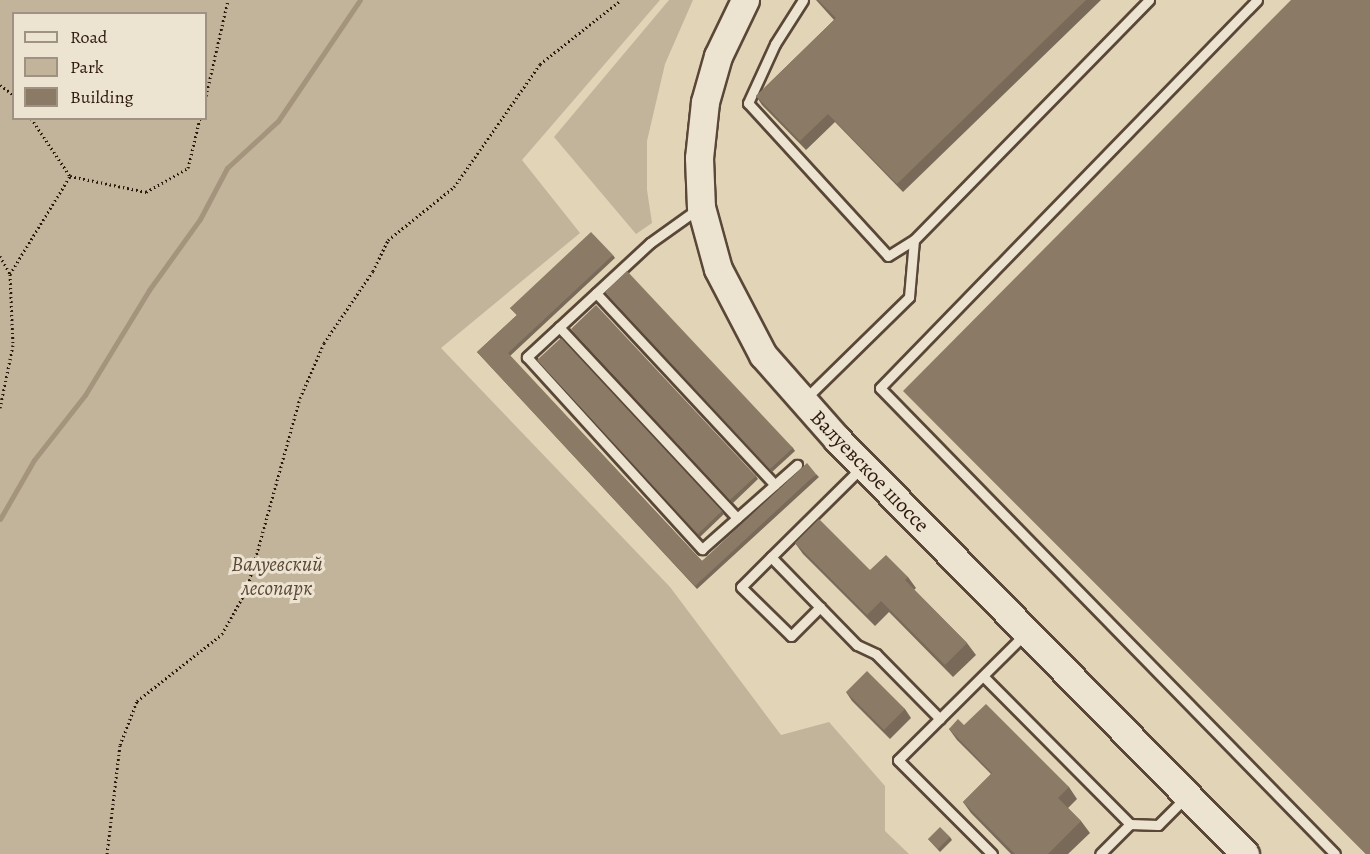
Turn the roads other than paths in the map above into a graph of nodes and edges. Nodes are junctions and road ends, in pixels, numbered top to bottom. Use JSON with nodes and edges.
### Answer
{"nodes":[{"id":1,"x":746,"y":0,"type":"edge"},
{"id":2,"x":803,"y":0,"type":"edge"},
{"id":3,"x":1149,"y":0,"type":"edge"},
{"id":4,"x":1257,"y":0,"type":"edge"},
{"id":5,"x":701,"y":207,"type":"junction"},
{"id":6,"x":914,"y":240,"type":"junction"},
{"id":7,"x":596,"y":293,"type":"junction"},
{"id":8,"x":559,"y":327,"type":"junction"},
{"id":9,"x":802,"y":401,"type":"junction"},
{"id":10,"x":797,"y":465,"type":"dead end"},
{"id":11,"x":864,"y":466,"type":"junction"},
{"id":12,"x":775,"y":485,"type":"junction"},
{"id":13,"x":737,"y":518,"type":"junction"},
{"id":14,"x":771,"y":558,"type":"junction"},
{"id":15,"x":820,"y":607,"type":"junction"},
{"id":16,"x":1028,"y":632,"type":"junction"},
{"id":17,"x":983,"y":676,"type":"junction"},
{"id":18,"x":940,"y":718,"type":"junction"},
{"id":19,"x":1187,"y":796,"type":"junction"},
{"id":20,"x":1130,"y":824,"type":"junction"},
{"id":21,"x":1243,"y":853,"type":"edge"},
{"id":22,"x":992,"y":854,"type":"edge"},
{"id":23,"x":1100,"y":854,"type":"edge"},
{"id":24,"x":1335,"y":854,"type":"edge"}],
"edges":[{"from":1,"to":5,"type":"main road","name":"Валуевское шоссе"},
{"from":2,"to":6,"type":"lane"},
{"from":3,"to":6,"type":"lane"},
{"from":4,"to":24,"type":"lane"},
{"from":5,"to":7,"type":"lane"},
{"from":5,"to":9,"type":"main road","name":"Валуевское шоссе"},
{"from":6,"to":9,"type":"lane"},
{"from":7,"to":8,"type":"lane"},
{"from":7,"to":12,"type":"lane"},
{"from":8,"to":13,"type":"lane"},
{"from":8,"to":13,"type":"lane"},
{"from":9,"to":11,"type":"main road","name":"Валуевское шоссе"},
{"from":10,"to":12,"type":"lane"},
{"from":11,"to":14,"type":"lane"},
{"from":11,"to":16,"type":"main road","name":"Валуевское шоссе"},
{"from":12,"to":13,"type":"lane"},
{"from":14,"to":15,"type":"lane"},
{"from":14,"to":15,"type":"lane"},
{"from":15,"to":18,"type":"lane"},
{"from":16,"to":17,"type":"lane"},
{"from":16,"to":19,"type":"main road","name":"Валуевское шоссе"},
{"from":17,"to":18,"type":"lane"},
{"from":17,"to":20,"type":"lane"},
{"from":18,"to":22,"type":"lane"},
{"from":19,"to":20,"type":"lane"},
{"from":19,"to":21,"type":"main road","name":"Валуевское шоссе"},
{"from":20,"to":23,"type":"lane"}]}
